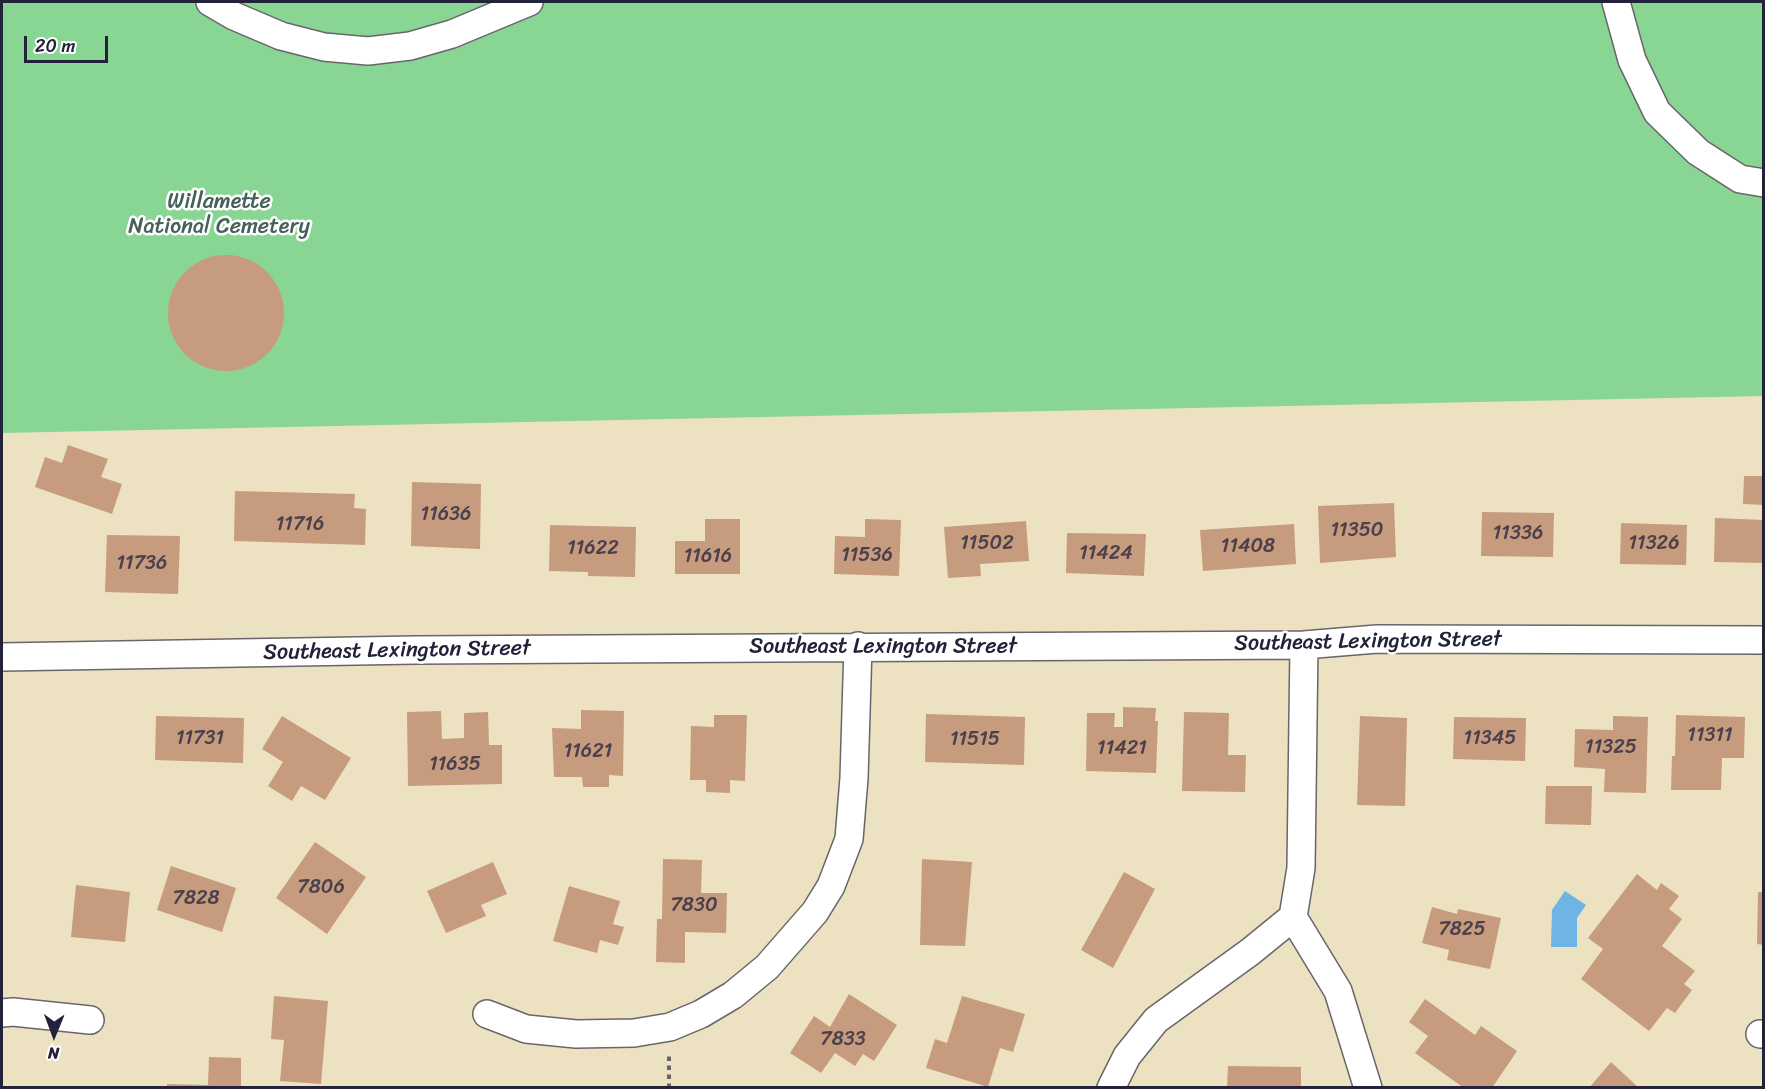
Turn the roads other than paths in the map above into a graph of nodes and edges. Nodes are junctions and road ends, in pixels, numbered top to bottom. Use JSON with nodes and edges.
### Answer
{"nodes":[{"id":1,"x":210,"y":2,"type":"edge"},
{"id":2,"x":529,"y":2,"type":"edge"},
{"id":3,"x":1616,"y":2,"type":"edge"},
{"id":4,"x":1764,"y":183,"type":"edge"},
{"id":5,"x":1764,"y":640,"type":"edge"},
{"id":6,"x":1304,"y":645,"type":"junction"},
{"id":7,"x":858,"y":646,"type":"junction"},
{"id":8,"x":2,"y":657,"type":"edge"},
{"id":9,"x":1293,"y":917,"type":"junction"},
{"id":10,"x":2,"y":1013,"type":"edge"},
{"id":11,"x":487,"y":1014,"type":"dead end"},
{"id":12,"x":90,"y":1020,"type":"dead end"},
{"id":13,"x":1111,"y":1088,"type":"edge"},
{"id":14,"x":1368,"y":1088,"type":"edge"}],
"edges":[{"from":1,"to":2,"type":"street"},
{"from":3,"to":4,"type":"street"},
{"from":5,"to":6,"type":"street","name":"Southeast Lexington Street"},
{"from":6,"to":7,"type":"street","name":"Southeast Lexington Street"},
{"from":6,"to":9,"type":"street"},
{"from":7,"to":8,"type":"street","name":"Southeast Lexington Street"},
{"from":7,"to":11,"type":"street"},
{"from":9,"to":13,"type":"street"},
{"from":9,"to":14,"type":"street"},
{"from":10,"to":12,"type":"street"}]}
